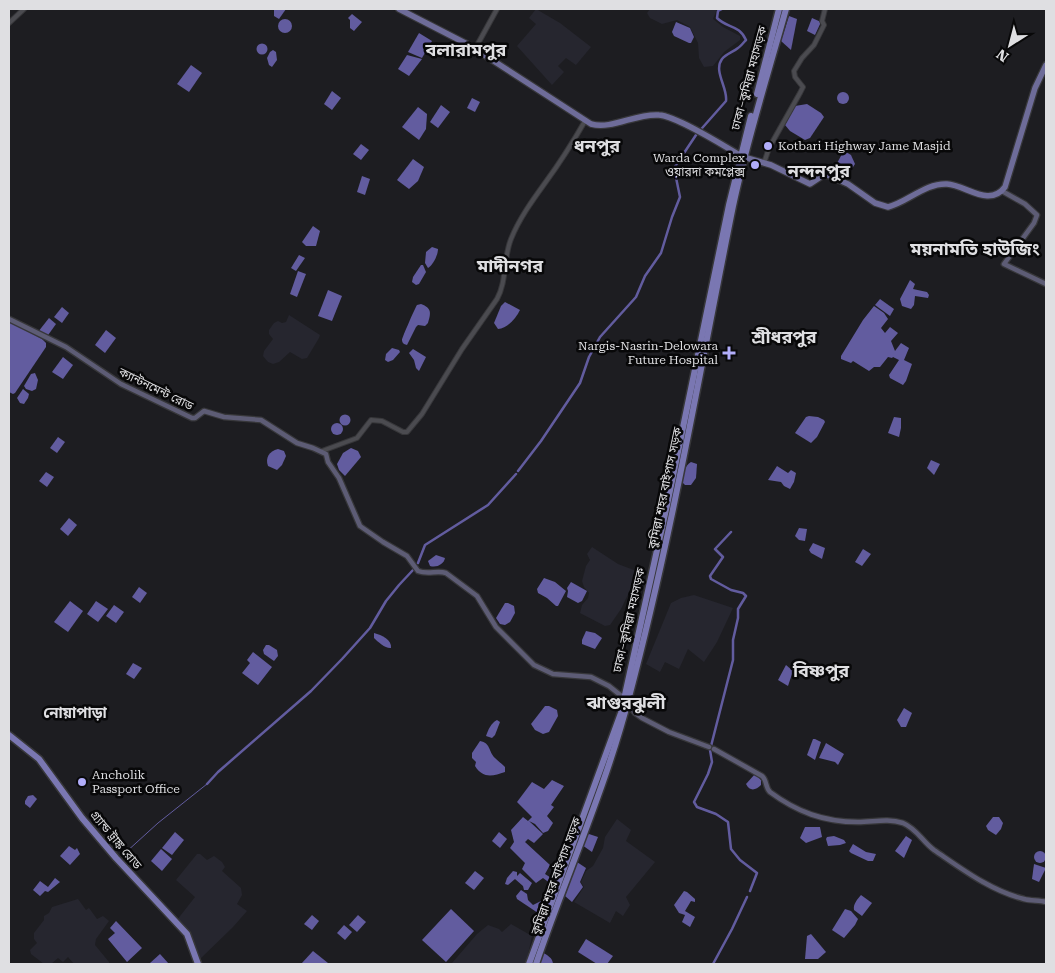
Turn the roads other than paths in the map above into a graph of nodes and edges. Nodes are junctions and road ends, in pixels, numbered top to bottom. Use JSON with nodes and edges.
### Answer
{"nodes":[{"id":1,"x":24,"y":9,"type":"edge"},
{"id":2,"x":399,"y":9,"type":"edge"},
{"id":3,"x":497,"y":9,"type":"edge"},
{"id":4,"x":779,"y":9,"type":"edge"},
{"id":5,"x":786,"y":9,"type":"edge"},
{"id":6,"x":825,"y":9,"type":"edge"},
{"id":7,"x":9,"y":23,"type":"edge"},
{"id":8,"x":475,"y":49,"type":"junction"},
{"id":9,"x":1046,"y":65,"type":"edge"},
{"id":10,"x":755,"y":109,"type":"junction"},
{"id":11,"x":585,"y":121,"type":"junction"},
{"id":12,"x":738,"y":154,"type":"junction"},
{"id":13,"x":747,"y":158,"type":"junction"},
{"id":14,"x":764,"y":163,"type":"junction"},
{"id":15,"x":1002,"y":191,"type":"junction"},
{"id":16,"x":730,"y":212,"type":"junction"},
{"id":17,"x":1046,"y":284,"type":"edge"},
{"id":18,"x":9,"y":318,"type":"edge"},
{"id":19,"x":322,"y":451,"type":"junction"},
{"id":20,"x":626,"y":701,"type":"junction"},
{"id":21,"x":9,"y":735,"type":"edge"},
{"id":22,"x":1046,"y":902,"type":"edge"},
{"id":23,"x":198,"y":964,"type":"edge"},
{"id":24,"x":529,"y":964,"type":"edge"},
{"id":25,"x":536,"y":964,"type":"edge"}],
"edges":[{"from":1,"to":7,"type":"street"},
{"from":2,"to":8,"type":"main road"},
{"from":3,"to":8,"type":"street"},
{"from":4,"to":10,"type":"highway","name":"ঢাকা–কুমিল্লা মহাসড়ক"},
{"from":5,"to":10,"type":"highway","name":"কুমিল্লা শহর বাইপাস সড়ক"},
{"from":6,"to":14,"type":"street"},
{"from":8,"to":11,"type":"main road"},
{"from":9,"to":15,"type":"main road"},
{"from":10,"to":12,"type":"highway"},
{"from":10,"to":13,"type":"highway"},
{"from":10,"to":16,"type":"highway","name":"কুমিল্লা শহর বাইপাস সড়ক"},
{"from":11,"to":12,"type":"main road"},
{"from":11,"to":19,"type":"street"},
{"from":12,"to":16,"type":"highway"},
{"from":13,"to":14,"type":"main road"},
{"from":13,"to":16,"type":"highway"},
{"from":14,"to":15,"type":"main road"},
{"from":15,"to":17,"type":"main road"},
{"from":16,"to":20,"type":"highway","name":"কুমিল্লা শহর বাইপাস সড়ক"},
{"from":18,"to":19,"type":"main road","name":"ক্যান্টনমেন্ট রোড"},
{"from":19,"to":20,"type":"main road"},
{"from":20,"to":22,"type":"main road"},
{"from":20,"to":24,"type":"highway"},
{"from":20,"to":25,"type":"highway","name":"কুমিল্লা শহর বাইপাস সড়ক"},
{"from":21,"to":23,"type":"highway","name":"গ্র্যান্ড ট্রাঙ্ক রোড"}]}
